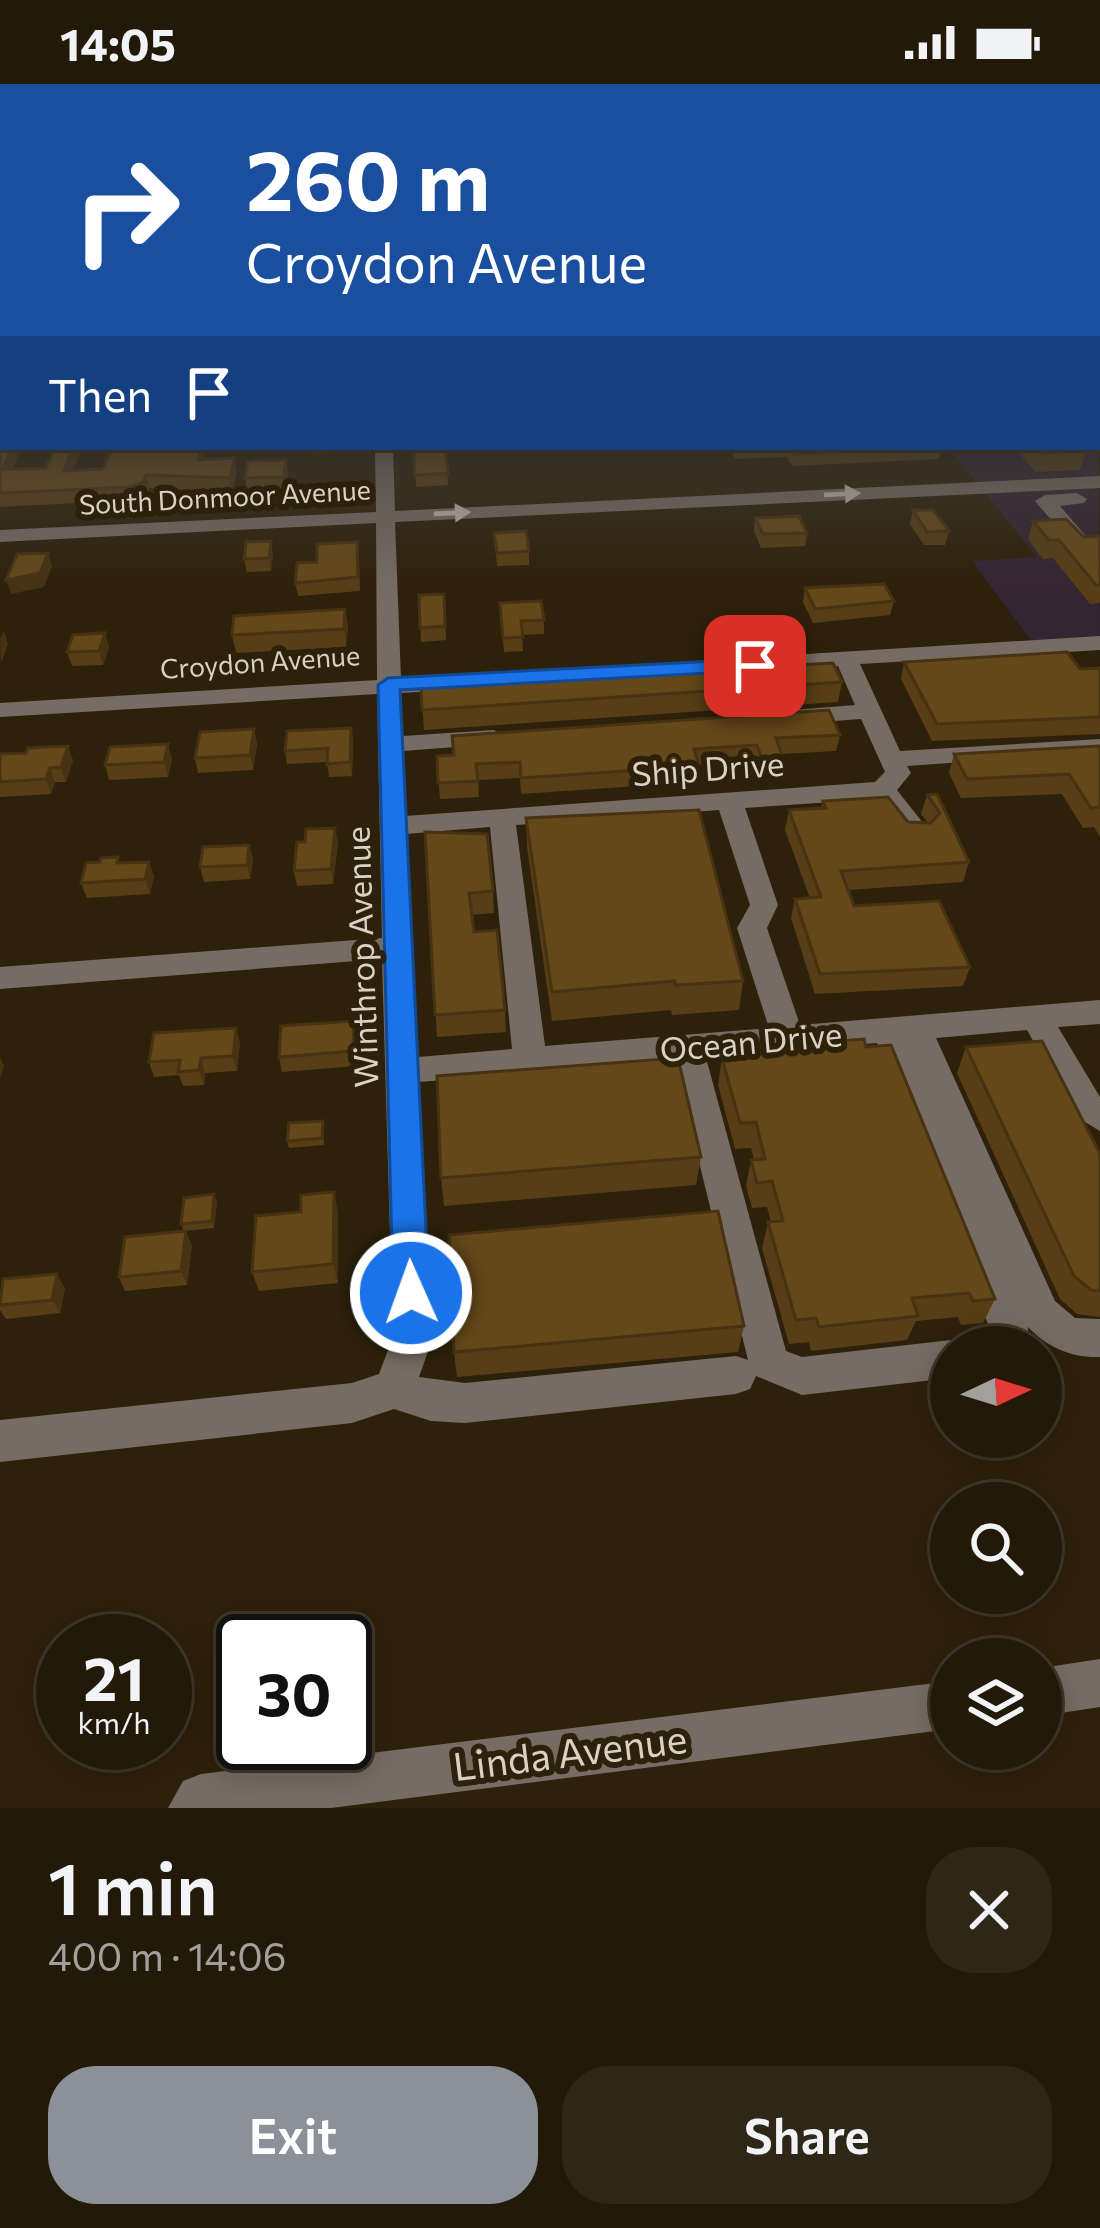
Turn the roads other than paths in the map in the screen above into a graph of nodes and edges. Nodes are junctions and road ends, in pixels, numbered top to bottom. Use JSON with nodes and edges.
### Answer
{"nodes":[{"id":1,"x":384,"y":450,"type":"edge"},
{"id":2,"x":1077,"y":450,"type":"edge"},
{"id":3,"x":1100,"y":478,"type":"edge"},
{"id":4,"x":1045,"y":484,"type":"junction"},
{"id":5,"x":1100,"y":498,"type":"edge"},
{"id":6,"x":1056,"y":506,"type":"junction"},
{"id":7,"x":1100,"y":508,"type":"edge"},
{"id":8,"x":385,"y":516,"type":"junction"},
{"id":9,"x":0,"y":536,"type":"edge"},
{"id":10,"x":1100,"y":546,"type":"edge"},
{"id":11,"x":1098,"y":647,"type":"edge"},
{"id":12,"x":847,"y":661,"type":"junction"},
{"id":13,"x":388,"y":685,"type":"junction"},
{"id":14,"x":0,"y":710,"type":"edge"},
{"id":15,"x":871,"y":711,"type":"junction"},
{"id":16,"x":776,"y":718,"type":"edge"},
{"id":17,"x":517,"y":735,"type":"edge"},
{"id":18,"x":390,"y":744,"type":"junction"},
{"id":19,"x":1092,"y":745,"type":"edge"},
{"id":20,"x":892,"y":759,"type":"junction"},
{"id":21,"x":883,"y":790,"type":"junction"},
{"id":22,"x":730,"y":804,"type":"junction"},
{"id":23,"x":502,"y":818,"type":"junction"},
{"id":24,"x":392,"y":826,"type":"junction"},
{"id":25,"x":916,"y":832,"type":"edge"},
{"id":26,"x":398,"y":946,"type":"junction"},
{"id":27,"x":0,"y":978,"type":"edge"},
{"id":28,"x":1100,"y":1012,"type":"edge"},
{"id":29,"x":1036,"y":1018,"type":"junction"},
{"id":30,"x":902,"y":1029,"type":"junction"},
{"id":31,"x":788,"y":1038,"type":"junction"},
{"id":32,"x":687,"y":1047,"type":"junction"},
{"id":33,"x":530,"y":1060,"type":"junction"},
{"id":34,"x":403,"y":1071,"type":"junction"},
{"id":35,"x":1100,"y":1117,"type":"edge"},
{"id":36,"x":1008,"y":1326,"type":"edge"},
{"id":37,"x":1100,"y":1338,"type":"edge"},
{"id":38,"x":930,"y":1361,"type":"edge"},
{"id":39,"x":736,"y":1376,"type":"dead end"},
{"id":40,"x":394,"y":1389,"type":"junction"},
{"id":41,"x":0,"y":1441,"type":"edge"},
{"id":42,"x":1100,"y":1683,"type":"edge"},
{"id":43,"x":1062,"y":1689,"type":"edge"},
{"id":44,"x":930,"y":1708,"type":"edge"},
{"id":45,"x":194,"y":1808,"type":"edge"}],
"edges":[{"from":1,"to":8,"type":"street","name":"Winthrop Avenue"},
{"from":2,"to":3,"type":"street"},
{"from":3,"to":4,"type":"street","name":"South Donmoor Avenue"},
{"from":4,"to":6,"type":"street"},
{"from":8,"to":4,"type":"street","name":"South Donmoor Avenue","one_way":true},
{"from":5,"to":6,"type":"street"},
{"from":6,"to":7,"type":"street"},
{"from":6,"to":10,"type":"street"},
{"from":8,"to":9,"type":"street","name":"South Donmoor Avenue"},
{"from":8,"to":13,"type":"street","name":"Winthrop Avenue"},
{"from":11,"to":12,"type":"street","name":"Croydon Avenue"},
{"from":12,"to":13,"type":"street","name":"Croydon Avenue"},
{"from":12,"to":15,"type":"street"},
{"from":13,"to":14,"type":"street","name":"Croydon Avenue"},
{"from":13,"to":18,"type":"street","name":"Winthrop Avenue"},
{"from":15,"to":16,"type":"street"},
{"from":15,"to":20,"type":"street"},
{"from":17,"to":18,"type":"street"},
{"from":18,"to":24,"type":"street","name":"Winthrop Avenue"},
{"from":19,"to":20,"type":"street"},
{"from":20,"to":21,"type":"street"},
{"from":21,"to":22,"type":"street","name":"Ship Drive"},
{"from":21,"to":25,"type":"street"},
{"from":22,"to":23,"type":"street","name":"Ship Drive"},
{"from":22,"to":31,"type":"street"},
{"from":23,"to":24,"type":"street","name":"Ship Drive"},
{"from":23,"to":33,"type":"street"},
{"from":24,"to":26,"type":"street","name":"Winthrop Avenue"},
{"from":26,"to":27,"type":"street"},
{"from":26,"to":34,"type":"street","name":"Winthrop Avenue"},
{"from":28,"to":29,"type":"street","name":"Ocean Drive"},
{"from":29,"to":30,"type":"street","name":"Ocean Drive"},
{"from":29,"to":35,"type":"street"},
{"from":30,"to":31,"type":"street","name":"Ocean Drive"},
{"from":30,"to":36,"type":"street"},
{"from":30,"to":37,"type":"street"},
{"from":31,"to":32,"type":"street","name":"Ocean Drive"},
{"from":32,"to":33,"type":"street","name":"Ocean Drive"},
{"from":32,"to":38,"type":"street"},
{"from":33,"to":34,"type":"street","name":"Ocean Drive"},
{"from":34,"to":40,"type":"street","name":"Winthrop Avenue"},
{"from":39,"to":40,"type":"street"},
{"from":40,"to":41,"type":"street"},
{"from":42,"to":43,"type":"street"},
{"from":44,"to":45,"type":"street","name":"Linda Avenue"}]}
